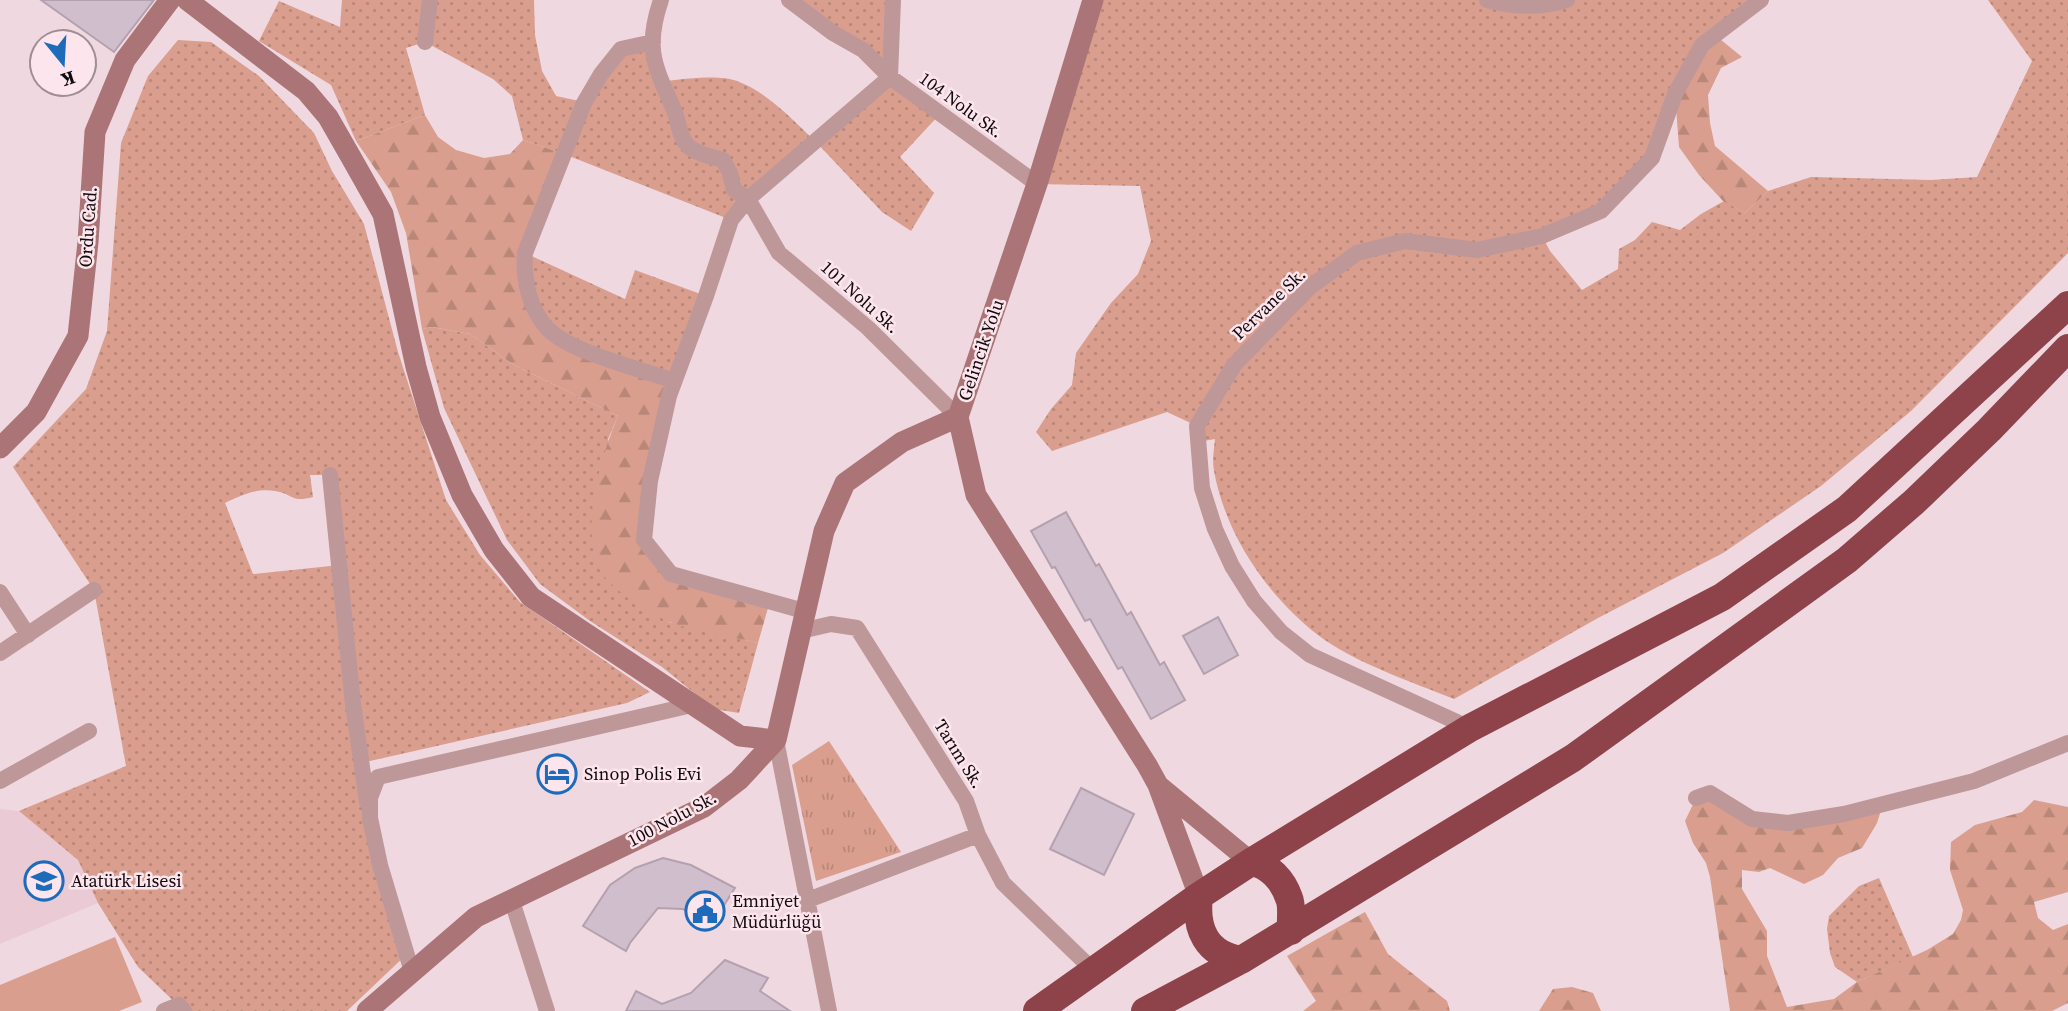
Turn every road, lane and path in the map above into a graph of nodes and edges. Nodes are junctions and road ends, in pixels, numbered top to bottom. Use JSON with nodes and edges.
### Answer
{"nodes":[{"id":1,"x":170,"y":0,"type":"edge"},
{"id":2,"x":187,"y":0,"type":"edge"},
{"id":3,"x":430,"y":0,"type":"edge"},
{"id":4,"x":661,"y":0,"type":"edge"},
{"id":5,"x":789,"y":0,"type":"edge"},
{"id":6,"x":893,"y":0,"type":"edge"},
{"id":7,"x":1093,"y":0,"type":"edge"},
{"id":8,"x":1487,"y":0,"type":"edge"},
{"id":9,"x":1567,"y":0,"type":"edge"},
{"id":10,"x":1761,"y":0,"type":"edge"},
{"id":11,"x":425,"y":41,"type":"dead end"},
{"id":12,"x":653,"y":42,"type":"junction"},
{"id":13,"x":890,"y":77,"type":"junction"},
{"id":14,"x":1037,"y":184,"type":"junction"},
{"id":15,"x":748,"y":199,"type":"junction"},
{"id":16,"x":2068,"y":305,"type":"edge"},
{"id":17,"x":2068,"y":348,"type":"edge"},
{"id":18,"x":674,"y":381,"type":"junction"},
{"id":19,"x":958,"y":417,"type":"junction"},
{"id":20,"x":0,"y":448,"type":"edge"},
{"id":21,"x":330,"y":475,"type":"dead end"},
{"id":22,"x":94,"y":590,"type":"dead end"},
{"id":23,"x":0,"y":592,"type":"edge"},
{"id":24,"x":803,"y":621,"type":"junction"},
{"id":25,"x":28,"y":635,"type":"junction"},
{"id":26,"x":0,"y":653,"type":"edge"},
{"id":27,"x":692,"y":705,"type":"junction"},
{"id":28,"x":1470,"y":729,"type":"junction"},
{"id":29,"x":89,"y":731,"type":"dead end"},
{"id":30,"x":776,"y":740,"type":"junction"},
{"id":31,"x":2068,"y":743,"type":"edge"},
{"id":32,"x":0,"y":781,"type":"edge"},
{"id":33,"x":1158,"y":785,"type":"junction"},
{"id":34,"x":1696,"y":797,"type":"dead end"},
{"id":35,"x":370,"y":818,"type":"junction"},
{"id":36,"x":978,"y":835,"type":"junction"},
{"id":37,"x":1251,"y":862,"type":"junction"},
{"id":38,"x":1199,"y":896,"type":"junction"},
{"id":39,"x":511,"y":898,"type":"junction"},
{"id":40,"x":808,"y":900,"type":"junction"},
{"id":41,"x":1291,"y":931,"type":"junction"},
{"id":42,"x":1241,"y":960,"type":"junction"},
{"id":43,"x":1094,"y":971,"type":"junction"},
{"id":44,"x":412,"y":972,"type":"junction"},
{"id":45,"x":367,"y":1011,"type":"edge"},
{"id":46,"x":547,"y":1011,"type":"edge"},
{"id":47,"x":830,"y":1011,"type":"edge"},
{"id":48,"x":1037,"y":1011,"type":"edge"},
{"id":49,"x":1145,"y":1011,"type":"edge"}],
"edges":[{"from":1,"to":20,"type":"street","name":"Ordu Cad."},
{"from":2,"to":27,"type":"street"},
{"from":3,"to":11,"type":"street"},
{"from":4,"to":12,"type":"street","name":"101 Nolu Sk."},
{"from":5,"to":13,"type":"street"},
{"from":6,"to":13,"type":"street","name":"104 Nolu Sk."},
{"from":7,"to":14,"type":"street","name":"Gelincik Yolu"},
{"from":8,"to":9,"type":"street"},
{"from":10,"to":28,"type":"street","name":"Pervane Sk."},
{"from":12,"to":15,"type":"street","name":"101 Nolu Sk."},
{"from":12,"to":18,"type":"street"},
{"from":13,"to":14,"type":"street","name":"104 Nolu Sk."},
{"from":13,"to":15,"type":"street"},
{"from":14,"to":19,"type":"street","name":"Gelincik Yolu"},
{"from":15,"to":18,"type":"street"},
{"from":15,"to":19,"type":"street","name":"101 Nolu Sk."},
{"from":16,"to":28,"type":"highway"},
{"from":17,"to":41,"type":"highway"},
{"from":18,"to":24,"type":"street"},
{"from":19,"to":24,"type":"street","name":"100 Nolu Sk."},
{"from":19,"to":33,"type":"street","name":"Gelincik Yolu"},
{"from":21,"to":35,"type":"street"},
{"from":22,"to":25,"type":"street"},
{"from":23,"to":25,"type":"street"},
{"from":24,"to":30,"type":"street","name":"100 Nolu Sk."},
{"from":24,"to":36,"type":"street","name":"Tarım Sk."},
{"from":25,"to":26,"type":"street"},
{"from":27,"to":30,"type":"street"},
{"from":27,"to":35,"type":"street"},
{"from":28,"to":37,"type":"highway"},
{"from":29,"to":32,"type":"street"},
{"from":30,"to":39,"type":"street","name":"100 Nolu Sk."},
{"from":30,"to":40,"type":"street"},
{"from":31,"to":34,"type":"street"},
{"from":33,"to":37,"type":"street"},
{"from":33,"to":38,"type":"street"},
{"from":35,"to":44,"type":"street"},
{"from":36,"to":40,"type":"street"},
{"from":36,"to":43,"type":"street","name":"Tarım Sk."},
{"from":37,"to":38,"type":"highway"},
{"from":37,"to":41,"type":"highway"},
{"from":38,"to":42,"type":"highway"},
{"from":38,"to":43,"type":"highway"},
{"from":39,"to":44,"type":"street","name":"100 Nolu Sk."},
{"from":39,"to":46,"type":"street"},
{"from":40,"to":47,"type":"street"},
{"from":41,"to":42,"type":"highway"},
{"from":42,"to":49,"type":"highway"},
{"from":43,"to":48,"type":"highway"},
{"from":44,"to":45,"type":"street","name":"100 Nolu Sk."}]}
